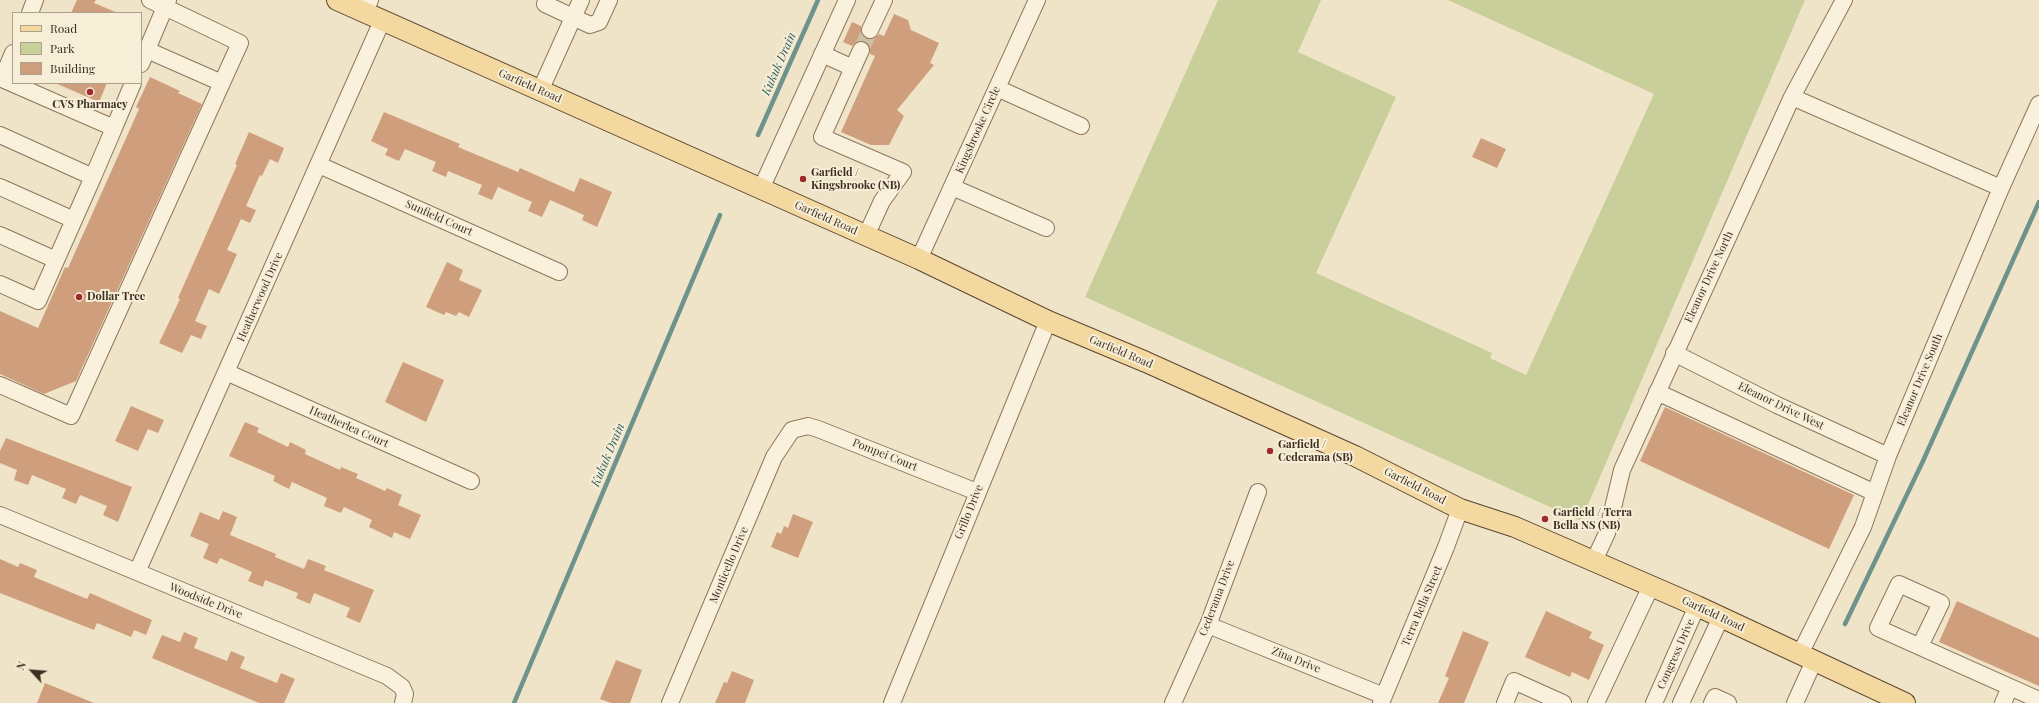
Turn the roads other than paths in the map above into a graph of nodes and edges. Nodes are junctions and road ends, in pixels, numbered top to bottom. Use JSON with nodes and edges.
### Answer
{"nodes":[{"id":1,"x":35,"y":0,"type":"edge"},
{"id":2,"x":150,"y":0,"type":"edge"},
{"id":3,"x":336,"y":0,"type":"edge"},
{"id":4,"x":581,"y":0,"type":"edge"},
{"id":5,"x":609,"y":0,"type":"edge"},
{"id":6,"x":846,"y":0,"type":"edge"},
{"id":7,"x":884,"y":0,"type":"edge"},
{"id":8,"x":1037,"y":0,"type":"edge"},
{"id":9,"x":1844,"y":0,"type":"edge"},
{"id":10,"x":543,"y":1,"type":"edge"},
{"id":11,"x":167,"y":3,"type":"edge"},
{"id":12,"x":372,"y":11,"type":"edge"},
{"id":13,"x":30,"y":12,"type":"edge"},
{"id":14,"x":574,"y":17,"type":"junction"},
{"id":15,"x":870,"y":30,"type":"tunnel mouth"},
{"id":16,"x":861,"y":50,"type":"tunnel mouth"},
{"id":17,"x":822,"y":54,"type":"junction"},
{"id":18,"x":12,"y":55,"type":"edge"},
{"id":19,"x":144,"y":57,"type":"edge"},
{"id":20,"x":853,"y":68,"type":"junction"},
{"id":21,"x":1,"y":78,"type":"edge"},
{"id":22,"x":12,"y":83,"type":"edge"},
{"id":23,"x":222,"y":83,"type":"junction"},
{"id":24,"x":15,"y":84,"type":"edge"},
{"id":25,"x":133,"y":84,"type":"edge"},
{"id":26,"x":997,"y":88,"type":"junction"},
{"id":27,"x":540,"y":91,"type":"junction"},
{"id":28,"x":1792,"y":97,"type":"junction"},
{"id":29,"x":2039,"y":104,"type":"edge"},
{"id":30,"x":1081,"y":126,"type":"dead end"},
{"id":31,"x":114,"y":128,"type":"junction"},
{"id":32,"x":0,"y":135,"type":"edge"},
{"id":33,"x":319,"y":165,"type":"junction"},
{"id":34,"x":93,"y":177,"type":"junction"},
{"id":35,"x":0,"y":187,"type":"edge"},
{"id":36,"x":952,"y":187,"type":"junction"},
{"id":37,"x":2001,"y":188,"type":"junction"},
{"id":38,"x":761,"y":189,"type":"junction"},
{"id":39,"x":74,"y":220,"type":"junction"},
{"id":40,"x":1046,"y":228,"type":"dead end"},
{"id":41,"x":0,"y":235,"type":"edge"},
{"id":42,"x":866,"y":236,"type":"junction"},
{"id":43,"x":919,"y":259,"type":"junction"},
{"id":44,"x":56,"y":260,"type":"junction"},
{"id":45,"x":559,"y":272,"type":"dead end"},
{"id":46,"x":0,"y":284,"type":"edge"},
{"id":47,"x":1048,"y":321,"type":"junction"},
{"id":48,"x":1674,"y":353,"type":"junction"},
{"id":49,"x":226,"y":372,"type":"junction"},
{"id":50,"x":0,"y":385,"type":"edge"},
{"id":51,"x":1657,"y":392,"type":"junction"},
{"id":52,"x":792,"y":430,"type":"joint"},
{"id":53,"x":1888,"y":456,"type":"junction"},
{"id":54,"x":471,"y":481,"type":"dead end"},
{"id":55,"x":977,"y":492,"type":"junction"},
{"id":56,"x":1258,"y":492,"type":"dead end"},
{"id":57,"x":1875,"y":492,"type":"junction"},
{"id":58,"x":1460,"y":509,"type":"junction"},
{"id":59,"x":0,"y":515,"type":"edge"},
{"id":60,"x":1594,"y":561,"type":"junction"},
{"id":61,"x":137,"y":572,"type":"junction"},
{"id":62,"x":1651,"y":586,"type":"junction"},
{"id":63,"x":1697,"y":606,"type":"junction"},
{"id":64,"x":1721,"y":617,"type":"junction"},
{"id":65,"x":1208,"y":625,"type":"junction"},
{"id":66,"x":1920,"y":646,"type":"dead end"},
{"id":67,"x":1807,"y":658,"type":"junction"},
{"id":68,"x":2010,"y":687,"type":"junction"},
{"id":69,"x":404,"y":699,"type":"edge"},
{"id":70,"x":1383,"y":700,"type":"edge"},
{"id":71,"x":2039,"y":700,"type":"edge"},
{"id":72,"x":670,"y":703,"type":"edge"},
{"id":73,"x":892,"y":703,"type":"edge"},
{"id":74,"x":1173,"y":703,"type":"edge"},
{"id":75,"x":1505,"y":703,"type":"edge"},
{"id":76,"x":1563,"y":703,"type":"edge"},
{"id":77,"x":1596,"y":703,"type":"edge"},
{"id":78,"x":1654,"y":703,"type":"edge"},
{"id":79,"x":1681,"y":703,"type":"edge"},
{"id":80,"x":1712,"y":703,"type":"edge"},
{"id":81,"x":1728,"y":703,"type":"edge"},
{"id":82,"x":1795,"y":703,"type":"edge"},
{"id":83,"x":1905,"y":703,"type":"edge"},
{"id":84,"x":2003,"y":703,"type":"edge"}],
"edges":[{"from":1,"to":13,"type":"street"},
{"from":2,"to":11,"type":"street"},
{"from":3,"to":12,"type":"main road","name":"Garfield Road"},
{"from":4,"to":14,"type":"street"},
{"from":5,"to":14,"type":"street"},
{"from":6,"to":17,"type":"street"},
{"from":7,"to":15,"type":"street"},
{"from":8,"to":26,"type":"street","name":"Kingsbrooke Circle"},
{"from":9,"to":28,"type":"street","name":"Eleanor Drive North"},
{"from":10,"to":14,"type":"street"},
{"from":11,"to":19,"type":"street"},
{"from":11,"to":23,"type":"street"},
{"from":12,"to":27,"type":"main road","name":"Garfield Road"},
{"from":12,"to":33,"type":"street","name":"Heatherwood Drive"},
{"from":14,"to":27,"type":"street"},
{"from":16,"to":20,"type":"street"},
{"from":17,"to":20,"type":"street"},
{"from":17,"to":38,"type":"street"},
{"from":18,"to":21,"type":"street"},
{"from":19,"to":23,"type":"street"},
{"from":20,"to":42,"type":"street"},
{"from":21,"to":22,"type":"street"},
{"from":23,"to":50,"type":"street"},
{"from":24,"to":31,"type":"street"},
{"from":25,"to":31,"type":"street"},
{"from":26,"to":30,"type":"street"},
{"from":26,"to":36,"type":"street","name":"Kingsbrooke Circle"},
{"from":27,"to":38,"type":"main road","name":"Garfield Road"},
{"from":28,"to":37,"type":"street"},
{"from":28,"to":48,"type":"street","name":"Eleanor Drive North"},
{"from":29,"to":37,"type":"street","name":"Eleanor Drive South"},
{"from":31,"to":34,"type":"street"},
{"from":32,"to":34,"type":"street"},
{"from":33,"to":45,"type":"street","name":"Sunfield Court"},
{"from":33,"to":49,"type":"street","name":"Heatherwood Drive"},
{"from":34,"to":39,"type":"street"},
{"from":35,"to":39,"type":"street"},
{"from":36,"to":40,"type":"street"},
{"from":36,"to":43,"type":"street","name":"Kingsbrooke Circle"},
{"from":37,"to":53,"type":"street","name":"Eleanor Drive South"},
{"from":38,"to":42,"type":"main road","name":"Garfield Road"},
{"from":39,"to":44,"type":"street"},
{"from":41,"to":44,"type":"street"},
{"from":42,"to":43,"type":"main road","name":"Garfield Road"},
{"from":43,"to":47,"type":"main road","name":"Garfield Road"},
{"from":44,"to":46,"type":"street"},
{"from":47,"to":55,"type":"street","name":"Grillo Drive"},
{"from":47,"to":58,"type":"main road","name":"Garfield Road"},
{"from":48,"to":51,"type":"street","name":"Eleanor Drive North"},
{"from":48,"to":53,"type":"street","name":"Eleanor Drive West"},
{"from":49,"to":54,"type":"street","name":"Heatherlea Court"},
{"from":49,"to":61,"type":"street","name":"Heatherwood Drive"},
{"from":51,"to":57,"type":"street"},
{"from":51,"to":60,"type":"street","name":"Eleanor Drive North"},
{"from":52,"to":55,"type":"street","name":"Pompei Court"},
{"from":52,"to":72,"type":"street","name":"Monticello Drive"},
{"from":53,"to":57,"type":"street","name":"Eleanor Drive South"},
{"from":55,"to":73,"type":"street","name":"Grillo Drive"},
{"from":56,"to":65,"type":"street","name":"Cederama Drive"},
{"from":57,"to":67,"type":"street","name":"Eleanor Drive South"},
{"from":58,"to":60,"type":"main road","name":"Garfield Road"},
{"from":58,"to":70,"type":"street","name":"Terra Bella Street"},
{"from":59,"to":61,"type":"street","name":"Woodside Drive"},
{"from":60,"to":62,"type":"main road","name":"Garfield Road"},
{"from":61,"to":69,"type":"street","name":"Woodside Drive"},
{"from":62,"to":63,"type":"main road","name":"Garfield Road"},
{"from":62,"to":77,"type":"street"},
{"from":63,"to":64,"type":"main road","name":"Garfield Road"},
{"from":63,"to":78,"type":"street","name":"Congress Drive"},
{"from":64,"to":67,"type":"main road","name":"Garfield Road"},
{"from":64,"to":79,"type":"street"},
{"from":65,"to":70,"type":"street","name":"Zina Drive"},
{"from":65,"to":74,"type":"street","name":"Cederama Drive"},
{"from":66,"to":68,"type":"street"},
{"from":67,"to":82,"type":"street","name":"Eleanor Drive South"},
{"from":67,"to":83,"type":"main road","name":"Garfield Road"},
{"from":68,"to":71,"type":"street"},
{"from":68,"to":84,"type":"street"},
{"from":75,"to":76,"type":"street"},
{"from":80,"to":81,"type":"street"}]}
